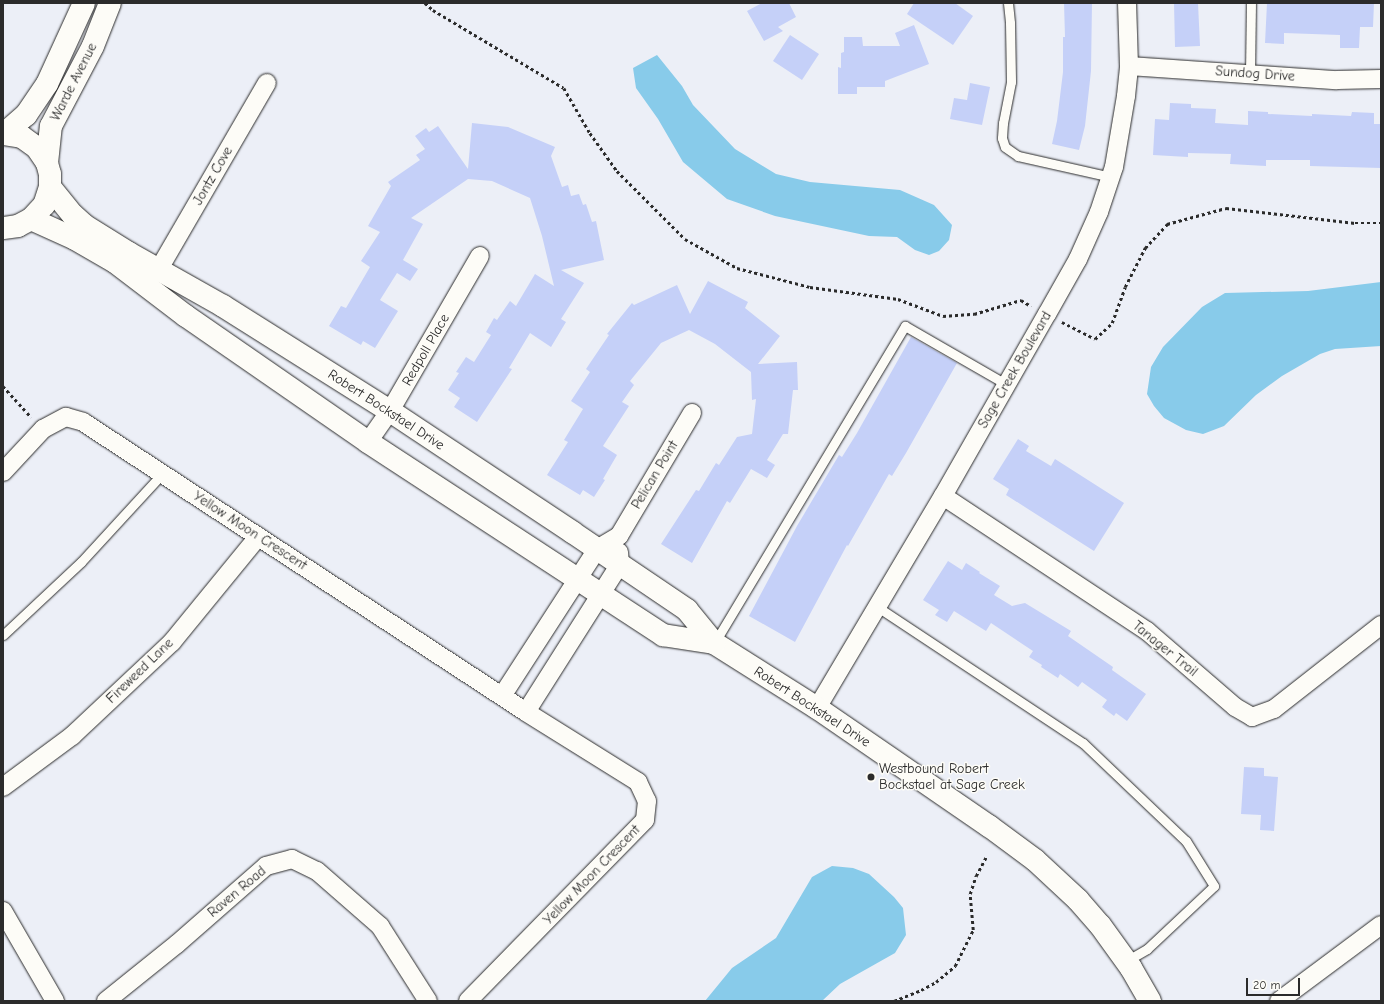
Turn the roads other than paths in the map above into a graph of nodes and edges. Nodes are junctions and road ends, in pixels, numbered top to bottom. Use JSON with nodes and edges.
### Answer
{"nodes":[{"id":1,"x":84,"y":3,"type":"edge"},
{"id":2,"x":110,"y":3,"type":"edge"},
{"id":3,"x":1008,"y":3,"type":"edge"},
{"id":4,"x":1126,"y":3,"type":"edge"},
{"id":5,"x":1251,"y":3,"type":"edge"},
{"id":6,"x":1129,"y":66,"type":"junction"},
{"id":7,"x":1250,"y":74,"type":"junction"},
{"id":8,"x":1381,"y":79,"type":"edge"},
{"id":9,"x":267,"y":83,"type":"dead end"},
{"id":10,"x":4,"y":134,"type":"edge"},
{"id":11,"x":47,"y":163,"type":"junction"},
{"id":12,"x":1112,"y":177,"type":"junction"},
{"id":13,"x":50,"y":187,"type":"junction"},
{"id":14,"x":31,"y":219,"type":"junction"},
{"id":15,"x":3,"y":228,"type":"edge"},
{"id":16,"x":480,"y":256,"type":"dead end"},
{"id":17,"x":159,"y":270,"type":"junction"},
{"id":18,"x":1006,"y":384,"type":"junction"},
{"id":19,"x":390,"y":411,"type":"junction"},
{"id":20,"x":692,"y":413,"type":"dead end"},
{"id":21,"x":368,"y":442,"type":"junction"},
{"id":22,"x":3,"y":472,"type":"edge"},
{"id":23,"x":162,"y":474,"type":"junction"},
{"id":24,"x":943,"y":496,"type":"junction"},
{"id":25,"x":619,"y":536,"type":"junction"},
{"id":26,"x":258,"y":537,"type":"junction"},
{"id":27,"x":597,"y":549,"type":"junction"},
{"id":28,"x":620,"y":564,"type":"junction"},
{"id":29,"x":578,"y":579,"type":"junction"},
{"id":30,"x":601,"y":594,"type":"junction"},
{"id":31,"x":876,"y":606,"type":"junction"},
{"id":32,"x":1381,"y":625,"type":"edge"},
{"id":33,"x":3,"y":635,"type":"edge"},
{"id":34,"x":714,"y":643,"type":"junction"},
{"id":35,"x":502,"y":696,"type":"junction"},
{"id":36,"x":816,"y":708,"type":"junction"},
{"id":37,"x":526,"y":712,"type":"junction"},
{"id":38,"x":3,"y":787,"type":"edge"},
{"id":39,"x":3,"y":911,"type":"edge"},
{"id":40,"x":1381,"y":925,"type":"edge"},
{"id":41,"x":1126,"y":961,"type":"junction"},
{"id":42,"x":55,"y":1001,"type":"edge"},
{"id":43,"x":106,"y":1001,"type":"edge"},
{"id":44,"x":428,"y":1001,"type":"edge"},
{"id":45,"x":468,"y":1001,"type":"edge"},
{"id":46,"x":1150,"y":1001,"type":"edge"},
{"id":47,"x":1279,"y":1001,"type":"edge"}],
"edges":[{"from":1,"to":10,"type":"street","name":"Warde Avenue"},
{"from":2,"to":11,"type":"street","name":"Warde Avenue"},
{"from":3,"to":12,"type":"lane"},
{"from":4,"to":6,"type":"street","name":"Sage Creek Boulevard"},
{"from":5,"to":7,"type":"lane"},
{"from":6,"to":7,"type":"street","name":"Sundog Drive"},
{"from":6,"to":12,"type":"street","name":"Sage Creek Boulevard"},
{"from":7,"to":8,"type":"street","name":"Sundog Drive"},
{"from":9,"to":17,"type":"street","name":"Jontz Cove"},
{"from":10,"to":11,"type":"street"},
{"from":11,"to":13,"type":"street"},
{"from":12,"to":18,"type":"street","name":"Sage Creek Boulevard"},
{"from":13,"to":14,"type":"street"},
{"from":13,"to":17,"type":"street","name":"Robert Bockstael Drive"},
{"from":14,"to":15,"type":"street"},
{"from":14,"to":21,"type":"street","name":"Robert Bockstael Drive"},
{"from":16,"to":19,"type":"street","name":"Redpoll Place"},
{"from":17,"to":19,"type":"street","name":"Robert Bockstael Drive"},
{"from":18,"to":24,"type":"street","name":"Sage Creek Boulevard"},
{"from":18,"to":34,"type":"lane"},
{"from":19,"to":21,"type":"street","name":"Redpoll Place"},
{"from":19,"to":27,"type":"street","name":"Robert Bockstael Drive"},
{"from":20,"to":25,"type":"street","name":"Pelican Point"},
{"from":21,"to":29,"type":"street","name":"Robert Bockstael Drive"},
{"from":22,"to":23,"type":"street","name":"Yellow Moon Crescent"},
{"from":23,"to":26,"type":"street","name":"Yellow Moon Crescent"},
{"from":23,"to":33,"type":"lane"},
{"from":24,"to":31,"type":"street","name":"Sage Creek Boulevard"},
{"from":24,"to":32,"type":"street","name":"Tanager Trail"},
{"from":25,"to":27,"type":"street","name":"Pelican Point"},
{"from":25,"to":28,"type":"street"},
{"from":26,"to":35,"type":"street","name":"Yellow Moon Crescent"},
{"from":26,"to":38,"type":"street","name":"Fireweed Lane"},
{"from":27,"to":28,"type":"street","name":"Robert Bockstael Drive"},
{"from":27,"to":29,"type":"street"},
{"from":28,"to":30,"type":"street"},
{"from":28,"to":34,"type":"street","name":"Robert Bockstael Drive"},
{"from":29,"to":30,"type":"street","name":"Robert Bockstael Drive"},
{"from":29,"to":35,"type":"street"},
{"from":30,"to":34,"type":"street","name":"Robert Bockstael Drive"},
{"from":30,"to":37,"type":"street"},
{"from":31,"to":36,"type":"street","name":"Sage Creek Boulevard"},
{"from":31,"to":41,"type":"lane"},
{"from":34,"to":36,"type":"street","name":"Robert Bockstael Drive"},
{"from":35,"to":37,"type":"street","name":"Yellow Moon Crescent"},
{"from":36,"to":41,"type":"street","name":"Robert Bockstael Drive"},
{"from":37,"to":45,"type":"street","name":"Yellow Moon Crescent"},
{"from":39,"to":42,"type":"street"},
{"from":40,"to":47,"type":"street"},
{"from":41,"to":46,"type":"street","name":"Robert Bockstael Drive"},
{"from":43,"to":44,"type":"street","name":"Raven Road"}]}
